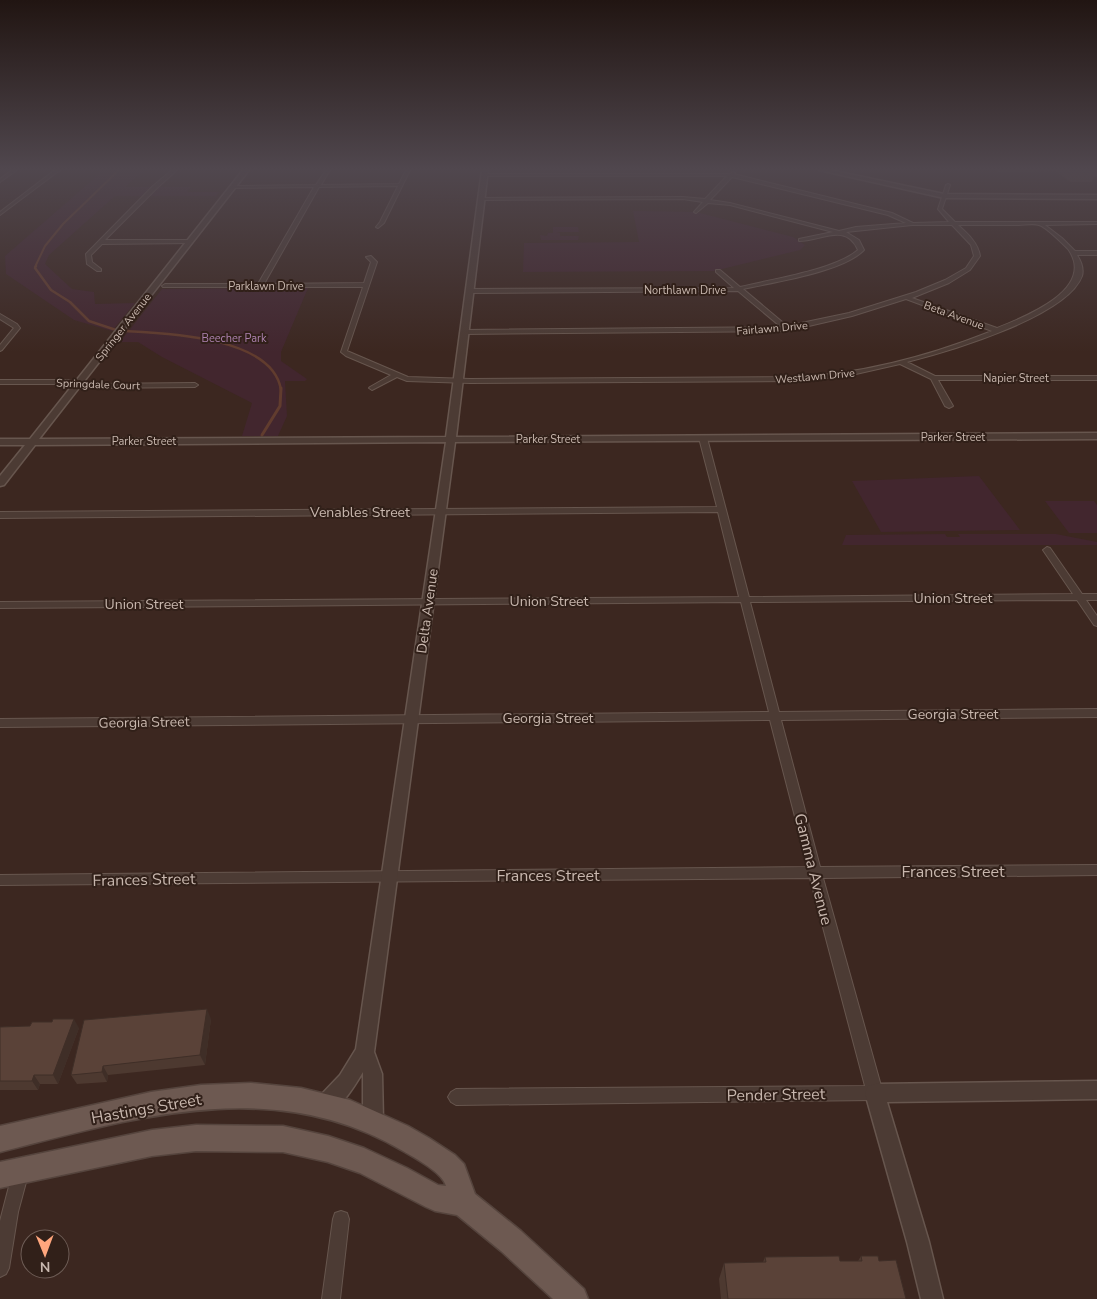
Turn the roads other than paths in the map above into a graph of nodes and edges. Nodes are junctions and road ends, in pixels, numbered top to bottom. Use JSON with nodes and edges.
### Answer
{"nodes":[{"id":1,"x":111,"y":231,"type":"edge"},
{"id":2,"x":199,"y":231,"type":"edge"},
{"id":3,"x":292,"y":231,"type":"edge"},
{"id":4,"x":477,"y":231,"type":"edge"},
{"id":5,"x":833,"y":231,"type":"edge"},
{"id":6,"x":851,"y":231,"type":"edge"},
{"id":7,"x":960,"y":231,"type":"edge"},
{"id":8,"x":1049,"y":231,"type":"edge"},
{"id":9,"x":838,"y":232,"type":"junction"},
{"id":10,"x":801,"y":240,"type":"dead end"},
{"id":11,"x":100,"y":242,"type":"junction"},
{"id":12,"x":190,"y":242,"type":"junction"},
{"id":13,"x":1073,"y":253,"type":"junction"},
{"id":14,"x":1097,"y":253,"type":"edge"},
{"id":15,"x":369,"y":257,"type":"dead end"},
{"id":16,"x":99,"y":270,"type":"dead end"},
{"id":17,"x":718,"y":271,"type":"dead end"},
{"id":18,"x":367,"y":285,"type":"junction"},
{"id":19,"x":165,"y":286,"type":"dead end"},
{"id":20,"x":260,"y":286,"type":"junction"},
{"id":21,"x":740,"y":289,"type":"junction"},
{"id":22,"x":469,"y":291,"type":"junction"},
{"id":23,"x":908,"y":298,"type":"junction"},
{"id":24,"x":0,"y":316,"type":"edge"},
{"id":25,"x":787,"y":329,"type":"junction"},
{"id":26,"x":999,"y":331,"type":"junction"},
{"id":27,"x":464,"y":332,"type":"junction"},
{"id":28,"x":0,"y":348,"type":"edge"},
{"id":29,"x":901,"y":362,"type":"junction"},
{"id":30,"x":396,"y":375,"type":"junction"},
{"id":31,"x":934,"y":378,"type":"junction"},
{"id":32,"x":1097,"y":378,"type":"edge"},
{"id":33,"x":457,"y":380,"type":"junction"},
{"id":34,"x":0,"y":382,"type":"edge"},
{"id":35,"x":78,"y":384,"type":"junction"},
{"id":36,"x":195,"y":385,"type":"dead end"},
{"id":37,"x":372,"y":388,"type":"dead end"},
{"id":38,"x":950,"y":406,"type":"dead end"},
{"id":39,"x":1097,"y":436,"type":"edge"},
{"id":40,"x":702,"y":438,"type":"junction"},
{"id":41,"x":450,"y":440,"type":"junction"},
{"id":42,"x":0,"y":442,"type":"edge"},
{"id":43,"x":32,"y":442,"type":"junction"},
{"id":44,"x":0,"y":483,"type":"edge"},
{"id":45,"x":721,"y":510,"type":"junction"},
{"id":46,"x":441,"y":512,"type":"junction"},
{"id":47,"x":0,"y":515,"type":"edge"},
{"id":48,"x":1047,"y":550,"type":"dead end"},
{"id":49,"x":1079,"y":597,"type":"junction"},
{"id":50,"x":1097,"y":597,"type":"edge"},
{"id":51,"x":746,"y":599,"type":"junction"},
{"id":52,"x":429,"y":602,"type":"junction"},
{"id":53,"x":0,"y":605,"type":"edge"},
{"id":54,"x":1097,"y":623,"type":"edge"},
{"id":55,"x":1097,"y":713,"type":"edge"},
{"id":56,"x":774,"y":716,"type":"junction"},
{"id":57,"x":412,"y":719,"type":"junction"},
{"id":58,"x":0,"y":723,"type":"edge"},
{"id":59,"x":1097,"y":870,"type":"edge"},
{"id":60,"x":814,"y":872,"type":"junction"},
{"id":61,"x":391,"y":876,"type":"junction"},
{"id":62,"x":0,"y":880,"type":"edge"},
{"id":63,"x":365,"y":1052,"type":"junction"},
{"id":64,"x":1097,"y":1090,"type":"edge"},
{"id":65,"x":874,"y":1093,"type":"junction"},
{"id":66,"x":456,"y":1097,"type":"dead end"},
{"id":67,"x":326,"y":1104,"type":"junction"},
{"id":68,"x":373,"y":1120,"type":"junction"},
{"id":69,"x":1,"y":1140,"type":"edge"},
{"id":70,"x":11,"y":1173,"type":"edge"},
{"id":71,"x":463,"y":1202,"type":"junction"},
{"id":72,"x":341,"y":1219,"type":"dead end"},
{"id":73,"x":0,"y":1268,"type":"edge"},
{"id":74,"x":331,"y":1299,"type":"edge"},
{"id":75,"x":574,"y":1299,"type":"edge"},
{"id":76,"x":932,"y":1299,"type":"edge"}],
"edges":[{"from":1,"to":11,"type":"street"},
{"from":2,"to":12,"type":"street","name":"Springer Avenue"},
{"from":3,"to":20,"type":"street"},
{"from":4,"to":22,"type":"street","name":"Delta Avenue"},
{"from":5,"to":9,"type":"street"},
{"from":6,"to":9,"type":"street"},
{"from":7,"to":23,"type":"street","name":"Fairlawn Drive"},
{"from":8,"to":13,"type":"street"},
{"from":9,"to":10,"type":"street"},
{"from":9,"to":21,"type":"street","name":"Northlawn Drive"},
{"from":11,"to":12,"type":"street"},
{"from":11,"to":16,"type":"street"},
{"from":12,"to":35,"type":"street","name":"Springer Avenue"},
{"from":13,"to":14,"type":"street"},
{"from":13,"to":26,"type":"street","name":"Westlawn Drive"},
{"from":15,"to":18,"type":"street"},
{"from":17,"to":21,"type":"street"},
{"from":18,"to":20,"type":"street","name":"Parklawn Drive"},
{"from":18,"to":30,"type":"street","name":"Westlawn Drive"},
{"from":19,"to":20,"type":"street","name":"Parklawn Drive"},
{"from":21,"to":22,"type":"street","name":"Northlawn Drive"},
{"from":21,"to":25,"type":"street"},
{"from":22,"to":27,"type":"street","name":"Delta Avenue"},
{"from":23,"to":25,"type":"street","name":"Fairlawn Drive"},
{"from":23,"to":26,"type":"street","name":"Beta Avenue"},
{"from":24,"to":28,"type":"street"},
{"from":25,"to":27,"type":"street","name":"Fairlawn Drive"},
{"from":26,"to":29,"type":"street","name":"Westlawn Drive"},
{"from":27,"to":33,"type":"street","name":"Delta Avenue"},
{"from":29,"to":31,"type":"street"},
{"from":29,"to":33,"type":"street","name":"Westlawn Drive"},
{"from":30,"to":33,"type":"street","name":"Westlawn Drive"},
{"from":30,"to":37,"type":"street"},
{"from":31,"to":32,"type":"street","name":"Napier Street"},
{"from":31,"to":38,"type":"street"},
{"from":33,"to":41,"type":"street","name":"Delta Avenue"},
{"from":34,"to":35,"type":"street","name":"Springdale Court"},
{"from":35,"to":36,"type":"street","name":"Springdale Court"},
{"from":35,"to":43,"type":"street","name":"Springer Avenue"},
{"from":39,"to":40,"type":"street","name":"Parker Street"},
{"from":40,"to":41,"type":"street","name":"Parker Street"},
{"from":40,"to":45,"type":"street","name":"Gamma Avenue"},
{"from":41,"to":43,"type":"street","name":"Parker Street"},
{"from":41,"to":46,"type":"street","name":"Delta Avenue"},
{"from":42,"to":43,"type":"street","name":"Parker Street"},
{"from":43,"to":44,"type":"street","name":"Springer Avenue"},
{"from":45,"to":46,"type":"street","name":"Venables Street"},
{"from":45,"to":51,"type":"street","name":"Gamma Avenue"},
{"from":46,"to":47,"type":"street","name":"Venables Street"},
{"from":46,"to":52,"type":"street","name":"Delta Avenue"},
{"from":48,"to":49,"type":"street"},
{"from":49,"to":50,"type":"street","name":"Union Street"},
{"from":49,"to":51,"type":"street","name":"Union Street"},
{"from":49,"to":54,"type":"street"},
{"from":51,"to":52,"type":"street","name":"Union Street"},
{"from":51,"to":56,"type":"street","name":"Gamma Avenue"},
{"from":52,"to":53,"type":"street","name":"Union Street"},
{"from":52,"to":57,"type":"street","name":"Delta Avenue"},
{"from":55,"to":56,"type":"street","name":"Georgia Street"},
{"from":56,"to":57,"type":"street","name":"Georgia Street"},
{"from":56,"to":60,"type":"street","name":"Gamma Avenue"},
{"from":57,"to":58,"type":"street","name":"Georgia Street"},
{"from":57,"to":61,"type":"street","name":"Delta Avenue"},
{"from":59,"to":60,"type":"street","name":"Frances Street"},
{"from":60,"to":61,"type":"street","name":"Frances Street"},
{"from":60,"to":65,"type":"street","name":"Gamma Avenue"},
{"from":61,"to":62,"type":"street","name":"Frances Street"},
{"from":61,"to":63,"type":"street","name":"Delta Avenue"},
{"from":63,"to":67,"type":"street","name":"Delta Avenue"},
{"from":63,"to":68,"type":"street","name":"Delta Avenue"},
{"from":64,"to":65,"type":"street","name":"Pender Street"},
{"from":65,"to":66,"type":"street","name":"Pender Street"},
{"from":65,"to":76,"type":"street","name":"Gamma Avenue"},
{"from":67,"to":68,"type":"main road","name":"Hastings Street"},
{"from":67,"to":69,"type":"main road","name":"Hastings Street"},
{"from":68,"to":71,"type":"main road","name":"Hastings Street"},
{"from":70,"to":71,"type":"main road"},
{"from":70,"to":73,"type":"street"},
{"from":71,"to":75,"type":"main road"},
{"from":72,"to":74,"type":"street"}]}
